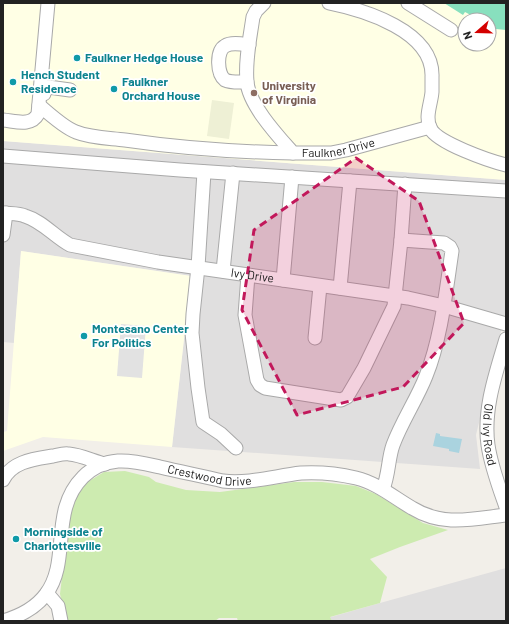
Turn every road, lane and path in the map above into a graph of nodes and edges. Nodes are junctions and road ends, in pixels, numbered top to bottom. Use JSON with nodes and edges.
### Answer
{"nodes":[{"id":1,"x":48,"y":3,"type":"edge"},
{"id":2,"x":264,"y":3,"type":"edge"},
{"id":3,"x":329,"y":3,"type":"edge"},
{"id":4,"x":408,"y":3,"type":"edge"},
{"id":5,"x":451,"y":30,"type":"dead end"},
{"id":6,"x":249,"y":45,"type":"junction"},
{"id":7,"x":247,"y":82,"type":"junction"},
{"id":8,"x":41,"y":86,"type":"junction"},
{"id":9,"x":70,"y":90,"type":"dead end"},
{"id":10,"x":39,"y":105,"type":"junction"},
{"id":11,"x":53,"y":117,"type":"junction"},
{"id":12,"x":3,"y":120,"type":"edge"},
{"id":13,"x":430,"y":127,"type":"junction"},
{"id":14,"x":293,"y":153,"type":"junction"},
{"id":15,"x":3,"y":156,"type":"edge"},
{"id":16,"x":506,"y":164,"type":"edge"},
{"id":17,"x":204,"y":172,"type":"junction"},
{"id":18,"x":234,"y":173,"type":"junction"},
{"id":19,"x":292,"y":177,"type":"junction"},
{"id":20,"x":350,"y":181,"type":"junction"},
{"id":21,"x":405,"y":184,"type":"junction"},
{"id":22,"x":506,"y":191,"type":"edge"},
{"id":23,"x":4,"y":213,"type":"edge"},
{"id":24,"x":3,"y":235,"type":"edge"},
{"id":25,"x":401,"y":240,"type":"junction"},
{"id":26,"x":198,"y":267,"type":"junction"},
{"id":27,"x":223,"y":271,"type":"junction"},
{"id":28,"x":248,"y":275,"type":"junction"},
{"id":29,"x":283,"y":280,"type":"junction"},
{"id":30,"x":320,"y":286,"type":"junction"},
{"id":31,"x":340,"y":288,"type":"junction"},
{"id":32,"x":396,"y":296,"type":"junction"},
{"id":33,"x":444,"y":306,"type":"junction"},
{"id":34,"x":506,"y":324,"type":"edge"},
{"id":35,"x":315,"y":338,"type":"dead end"},
{"id":36,"x":506,"y":339,"type":"edge"},
{"id":37,"x":236,"y":448,"type":"dead end"},
{"id":38,"x":105,"y":464,"type":"junction"},
{"id":39,"x":3,"y":480,"type":"edge"},
{"id":40,"x":383,"y":489,"type":"junction"},
{"id":41,"x":506,"y":507,"type":"edge"},
{"id":42,"x":506,"y":515,"type":"edge"},
{"id":43,"x":47,"y":593,"type":"junction"},
{"id":44,"x":3,"y":621,"type":"edge"},
{"id":45,"x":61,"y":621,"type":"edge"}],
"edges":[{"from":1,"to":8,"type":"street"},
{"from":2,"to":6,"type":"street","name":"Faulkner Drive"},
{"from":3,"to":13,"type":"street"},
{"from":4,"to":5,"type":"street"},
{"from":6,"to":7,"type":"street","name":"Faulkner Drive"},
{"from":6,"to":7,"type":"street"},
{"from":7,"to":14,"type":"street","name":"Faulkner Drive"},
{"from":8,"to":9,"type":"street"},
{"from":8,"to":10,"type":"street"},
{"from":8,"to":11,"type":"street"},
{"from":10,"to":11,"type":"street"},
{"from":10,"to":12,"type":"street"},
{"from":11,"to":14,"type":"street"},
{"from":13,"to":14,"type":"street","name":"Faulkner Drive"},
{"from":13,"to":16,"type":"street"},
{"from":15,"to":17,"type":"street"},
{"from":17,"to":18,"type":"street"},
{"from":17,"to":26,"type":"street"},
{"from":18,"to":19,"type":"street"},
{"from":18,"to":27,"type":"street"},
{"from":19,"to":20,"type":"street"},
{"from":19,"to":29,"type":"street"},
{"from":20,"to":21,"type":"street"},
{"from":20,"to":31,"type":"street"},
{"from":21,"to":22,"type":"street"},
{"from":21,"to":25,"type":"street"},
{"from":23,"to":24,"type":"street","name":"Ivy Drive"},
{"from":23,"to":26,"type":"street","name":"Ivy Drive"},
{"from":25,"to":32,"type":"street"},
{"from":25,"to":33,"type":"street"},
{"from":26,"to":27,"type":"street","name":"Ivy Drive"},
{"from":26,"to":37,"type":"street"},
{"from":27,"to":28,"type":"street","name":"Ivy Drive"},
{"from":28,"to":29,"type":"street","name":"Ivy Drive"},
{"from":28,"to":32,"type":"street"},
{"from":29,"to":30,"type":"street","name":"Ivy Drive"},
{"from":30,"to":31,"type":"street","name":"Ivy Drive"},
{"from":30,"to":35,"type":"street"},
{"from":31,"to":32,"type":"street","name":"Ivy Drive"},
{"from":32,"to":33,"type":"street","name":"Ivy Drive"},
{"from":33,"to":34,"type":"street","name":"Ivy Drive"},
{"from":33,"to":40,"type":"street"},
{"from":36,"to":41,"type":"street","name":"Old Ivy Road"},
{"from":38,"to":39,"type":"street"},
{"from":38,"to":40,"type":"street","name":"Crestwood Drive"},
{"from":38,"to":43,"type":"street","name":"Crestwood Drive"},
{"from":40,"to":42,"type":"street","name":"Crestwood Drive"},
{"from":43,"to":44,"type":"street","name":"Crestwood Drive"},
{"from":43,"to":45,"type":"street"}]}
